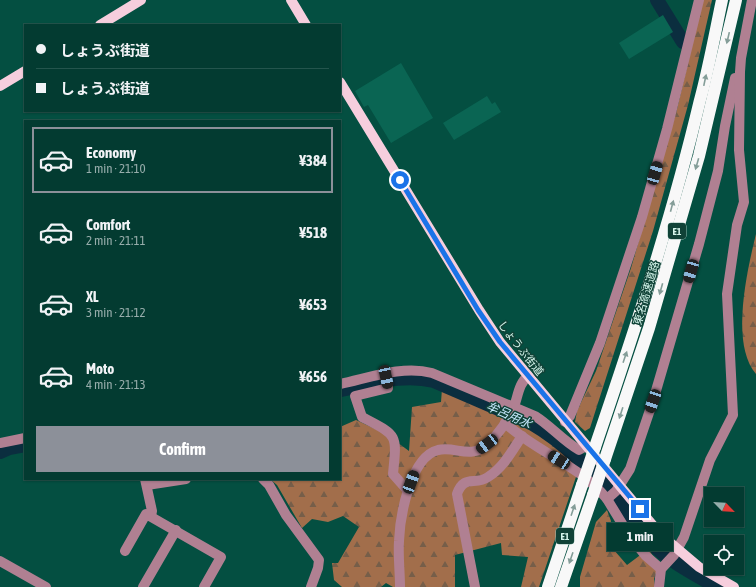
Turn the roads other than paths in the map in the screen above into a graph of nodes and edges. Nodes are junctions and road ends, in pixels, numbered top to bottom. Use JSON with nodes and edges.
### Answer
{"nodes":[{"id":1,"x":141,"y":0,"type":"edge"},
{"id":2,"x":290,"y":0,"type":"edge"},
{"id":3,"x":699,"y":0,"type":"edge"},
{"id":4,"x":722,"y":0,"type":"edge"},
{"id":5,"x":736,"y":0,"type":"edge"},
{"id":6,"x":752,"y":0,"type":"edge"},
{"id":7,"x":102,"y":24,"type":"edge"},
{"id":8,"x":305,"y":24,"type":"edge"},
{"id":9,"x":741,"y":58,"type":"junction"},
{"id":10,"x":24,"y":72,"type":"edge"},
{"id":11,"x":341,"y":84,"type":"edge"},
{"id":12,"x":0,"y":86,"type":"edge"},
{"id":13,"x":528,"y":376,"type":"junction"},
{"id":14,"x":386,"y":379,"type":"junction"},
{"id":15,"x":341,"y":384,"type":"edge"},
{"id":16,"x":513,"y":408,"type":"junction"},
{"id":17,"x":506,"y":422,"type":"junction"},
{"id":18,"x":565,"y":422,"type":"junction"},
{"id":19,"x":522,"y":436,"type":"junction"},
{"id":20,"x":24,"y":438,"type":"edge"},
{"id":21,"x":0,"y":443,"type":"edge"},
{"id":22,"x":591,"y":447,"type":"junction"},
{"id":23,"x":173,"y":480,"type":"edge"},
{"id":24,"x":264,"y":480,"type":"edge"},
{"id":25,"x":146,"y":482,"type":"edge"},
{"id":26,"x":408,"y":491,"type":"junction"},
{"id":27,"x":613,"y":493,"type":"junction"},
{"id":28,"x":151,"y":516,"type":"junction"},
{"id":29,"x":176,"y":530,"type":"junction"},
{"id":30,"x":125,"y":551,"type":"dead end"},
{"id":31,"x":675,"y":552,"type":"junction"},
{"id":32,"x":0,"y":561,"type":"edge"},
{"id":33,"x":663,"y":567,"type":"junction"},
{"id":34,"x":46,"y":587,"type":"edge"},
{"id":35,"x":143,"y":587,"type":"edge"},
{"id":36,"x":204,"y":587,"type":"edge"},
{"id":37,"x":311,"y":587,"type":"edge"},
{"id":38,"x":400,"y":587,"type":"edge"},
{"id":39,"x":475,"y":587,"type":"edge"},
{"id":40,"x":548,"y":587,"type":"edge"},
{"id":41,"x":561,"y":587,"type":"edge"},
{"id":42,"x":659,"y":587,"type":"edge"},
{"id":43,"x":734,"y":587,"type":"edge"}],
"edges":[{"from":1,"to":7,"type":"main road"},
{"from":2,"to":8,"type":"main road"},
{"from":3,"to":18,"type":"street"},
{"from":22,"to":4,"type":"highway","name":"東名高速道路","number":"E1","one_way":true},
{"from":5,"to":41,"type":"highway","name":"東名高速道路","number":"E1","one_way":true,"bridge":true},
{"from":6,"to":9,"type":"street"},
{"from":9,"to":27,"type":"street"},
{"from":9,"to":31,"type":"street"},
{"from":10,"to":12,"type":"main road"},
{"from":11,"to":13,"type":"main road","name":"しょうぶ街道"},
{"from":13,"to":16,"type":"street"},
{"from":13,"to":18,"type":"main road","name":"しょうぶ街道"},
{"from":14,"to":15,"type":"street"},
{"from":14,"to":16,"type":"street"},
{"from":14,"to":26,"type":"street"},
{"from":16,"to":17,"type":"street"},
{"from":16,"to":22,"type":"street"},
{"from":17,"to":19,"type":"street"},
{"from":17,"to":26,"type":"street"},
{"from":18,"to":22,"type":"main road","name":"しょうぶ街道"},
{"from":19,"to":27,"type":"street"},
{"from":19,"to":39,"type":"street"},
{"from":20,"to":21,"type":"street"},
{"from":22,"to":27,"type":"main road","name":"しょうぶ街道"},
{"from":40,"to":22,"type":"highway","name":"東名高速道路","number":"E1","one_way":true,"bridge":true},
{"from":23,"to":25,"type":"street"},
{"from":24,"to":37,"type":"street"},
{"from":25,"to":28,"type":"street"},
{"from":26,"to":38,"type":"street"},
{"from":27,"to":31,"type":"main road","name":"しょうぶ街道"},
{"from":27,"to":33,"type":"street"},
{"from":28,"to":29,"type":"street"},
{"from":28,"to":30,"type":"street"},
{"from":29,"to":35,"type":"street"},
{"from":29,"to":36,"type":"street"},
{"from":31,"to":33,"type":"street"},
{"from":31,"to":43,"type":"main road","name":"しょうぶ街道"},
{"from":32,"to":34,"type":"street"},
{"from":33,"to":42,"type":"street"}]}
